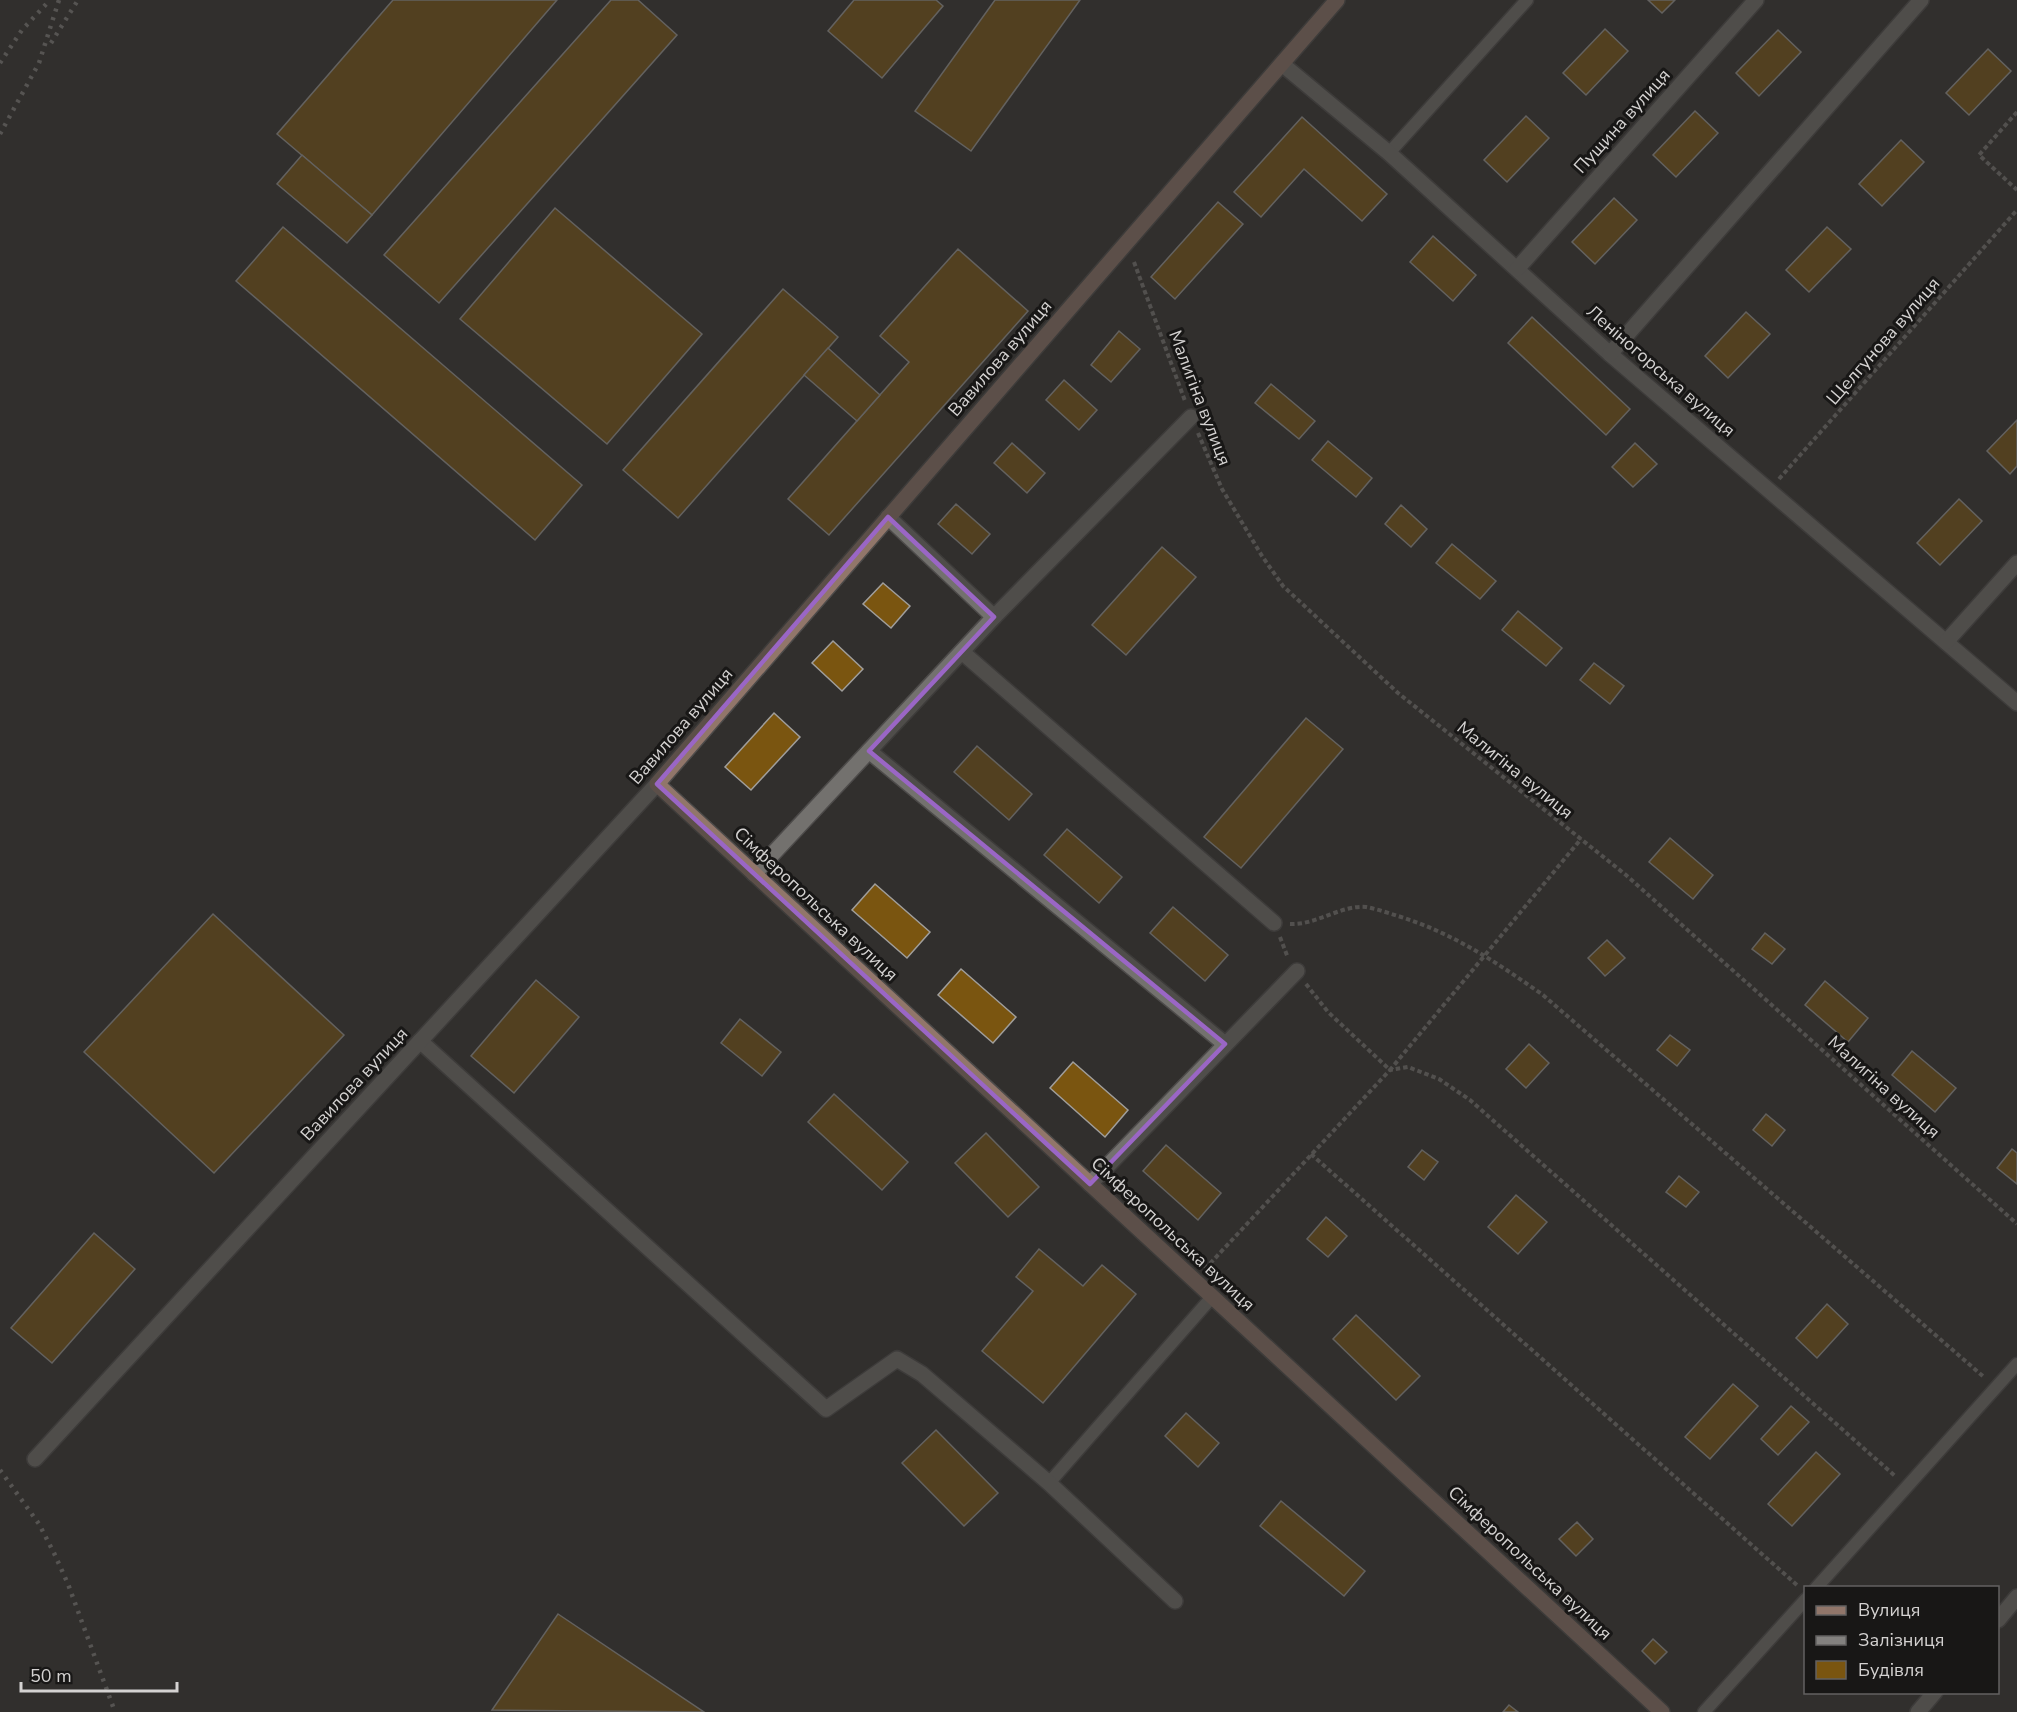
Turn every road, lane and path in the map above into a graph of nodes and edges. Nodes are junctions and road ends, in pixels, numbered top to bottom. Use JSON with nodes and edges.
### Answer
{"nodes":[{"id":1,"x":1337,"y":0,"type":"edge"},
{"id":2,"x":1527,"y":0,"type":"edge"},
{"id":3,"x":1756,"y":0,"type":"edge"},
{"id":4,"x":1921,"y":0,"type":"edge"},
{"id":5,"x":1282,"y":64,"type":"junction"},
{"id":6,"x":2017,"y":112,"type":"edge"},
{"id":7,"x":1389,"y":153,"type":"junction"},
{"id":8,"x":2017,"y":190,"type":"edge"},
{"id":9,"x":2017,"y":210,"type":"edge"},
{"id":10,"x":1127,"y":242,"type":"junction"},
{"id":11,"x":1517,"y":269,"type":"junction"},
{"id":12,"x":1611,"y":354,"type":"junction"},
{"id":13,"x":1191,"y":417,"type":"junction"},
{"id":14,"x":1768,"y":491,"type":"junction"},
{"id":15,"x":888,"y":517,"type":"junction"},
{"id":16,"x":2017,"y":563,"type":"edge"},
{"id":17,"x":994,"y":617,"type":"junction"},
{"id":18,"x":1946,"y":642,"type":"junction"},
{"id":19,"x":962,"y":651,"type":"junction"},
{"id":20,"x":2017,"y":703,"type":"edge"},
{"id":21,"x":869,"y":751,"type":"junction"},
{"id":22,"x":657,"y":784,"type":"junction"},
{"id":23,"x":1581,"y":839,"type":"junction"},
{"id":24,"x":754,"y":874,"type":"junction"},
{"id":25,"x":1274,"y":923,"type":"junction"},
{"id":26,"x":1485,"y":955,"type":"junction"},
{"id":27,"x":1297,"y":971,"type":"junction"},
{"id":28,"x":420,"y":1041,"type":"junction"},
{"id":29,"x":1225,"y":1044,"type":"junction"},
{"id":30,"x":1390,"y":1070,"type":"junction"},
{"id":31,"x":1311,"y":1155,"type":"junction"},
{"id":32,"x":1090,"y":1184,"type":"junction"},
{"id":33,"x":2017,"y":1224,"type":"edge"},
{"id":34,"x":1195,"y":1281,"type":"junction"},
{"id":35,"x":1212,"y":1297,"type":"junction"},
{"id":36,"x":2017,"y":1364,"type":"edge"},
{"id":37,"x":1996,"y":1388,"type":"junction"},
{"id":38,"x":35,"y":1459,"type":"dead end"},
{"id":39,"x":1049,"y":1483,"type":"junction"},
{"id":40,"x":1907,"y":1486,"type":"junction"},
{"id":41,"x":1817,"y":1586,"type":"edge"},
{"id":42,"x":1804,"y":1590,"type":"edge"},
{"id":43,"x":2017,"y":1597,"type":"edge"},
{"id":44,"x":1175,"y":1601,"type":"dead end"},
{"id":45,"x":1804,"y":1601,"type":"edge"},
{"id":46,"x":1999,"y":1619,"type":"edge"},
{"id":47,"x":1933,"y":1694,"type":"edge"},
{"id":48,"x":1662,"y":1712,"type":"edge"},
{"id":49,"x":1704,"y":1712,"type":"edge"},
{"id":50,"x":1918,"y":1712,"type":"edge"}],
"edges":[{"from":1,"to":5,"type":"street","name":"Вавилова вулиця"},
{"from":2,"to":7,"type":"lane"},
{"from":3,"to":11,"type":"street","name":"Пущина вулиця"},
{"from":4,"to":12,"type":"street"},
{"from":5,"to":7,"type":"street","name":"Леніногорська вулиця"},
{"from":5,"to":10,"type":"street","name":"Вавилова вулиця"},
{"from":6,"to":8,"type":"path"},
{"from":7,"to":11,"type":"street","name":"Леніногорська вулиця"},
{"from":9,"to":14,"type":"path","name":"Щелгунова вулиця"},
{"from":10,"to":13,"type":"path","name":"Малигіна вулиця"},
{"from":10,"to":15,"type":"street","name":"Вавилова вулиця"},
{"from":11,"to":12,"type":"street","name":"Леніногорська вулиця"},
{"from":12,"to":14,"type":"street","name":"Леніногорська вулиця"},
{"from":13,"to":17,"type":"street"},
{"from":13,"to":23,"type":"path","name":"Малигіна вулиця"},
{"from":14,"to":18,"type":"street","name":"Леніногорська вулиця"},
{"from":15,"to":17,"type":"street"},
{"from":15,"to":22,"type":"street","name":"Вавилова вулиця"},
{"from":16,"to":18,"type":"street"},
{"from":17,"to":19,"type":"street"},
{"from":18,"to":20,"type":"street","name":"Леніногорська вулиця"},
{"from":19,"to":21,"type":"street"},
{"from":19,"to":25,"type":"street"},
{"from":21,"to":24,"type":"street"},
{"from":21,"to":29,"type":"street"},
{"from":22,"to":24,"type":"street","name":"Сімферопольська вулиця"},
{"from":22,"to":28,"type":"street","name":"Вавилова вулиця"},
{"from":23,"to":26,"type":"path"},
{"from":23,"to":33,"type":"path","name":"Малигіна вулиця"},
{"from":24,"to":32,"type":"street","name":"Сімферопольська вулиця"},
{"from":25,"to":26,"type":"path"},
{"from":25,"to":27,"type":"path"},
{"from":26,"to":30,"type":"path"},
{"from":26,"to":37,"type":"path"},
{"from":27,"to":29,"type":"street"},
{"from":27,"to":30,"type":"path"},
{"from":28,"to":38,"type":"street","name":"Вавилова вулиця"},
{"from":28,"to":39,"type":"street"},
{"from":29,"to":32,"type":"street"},
{"from":30,"to":31,"type":"path"},
{"from":30,"to":40,"type":"path"},
{"from":31,"to":34,"type":"path"},
{"from":31,"to":42,"type":"path"},
{"from":32,"to":34,"type":"street","name":"Сімферопольська вулиця"},
{"from":34,"to":35,"type":"street","name":"Сімферопольська вулиця"},
{"from":35,"to":39,"type":"lane"},
{"from":35,"to":48,"type":"street","name":"Сімферопольська вулиця"},
{"from":36,"to":37,"type":"lane"},
{"from":37,"to":40,"type":"lane"},
{"from":39,"to":44,"type":"street"},
{"from":40,"to":41,"type":"lane"},
{"from":43,"to":46,"type":"street"},
{"from":45,"to":49,"type":"lane"},
{"from":47,"to":50,"type":"street"}]}
